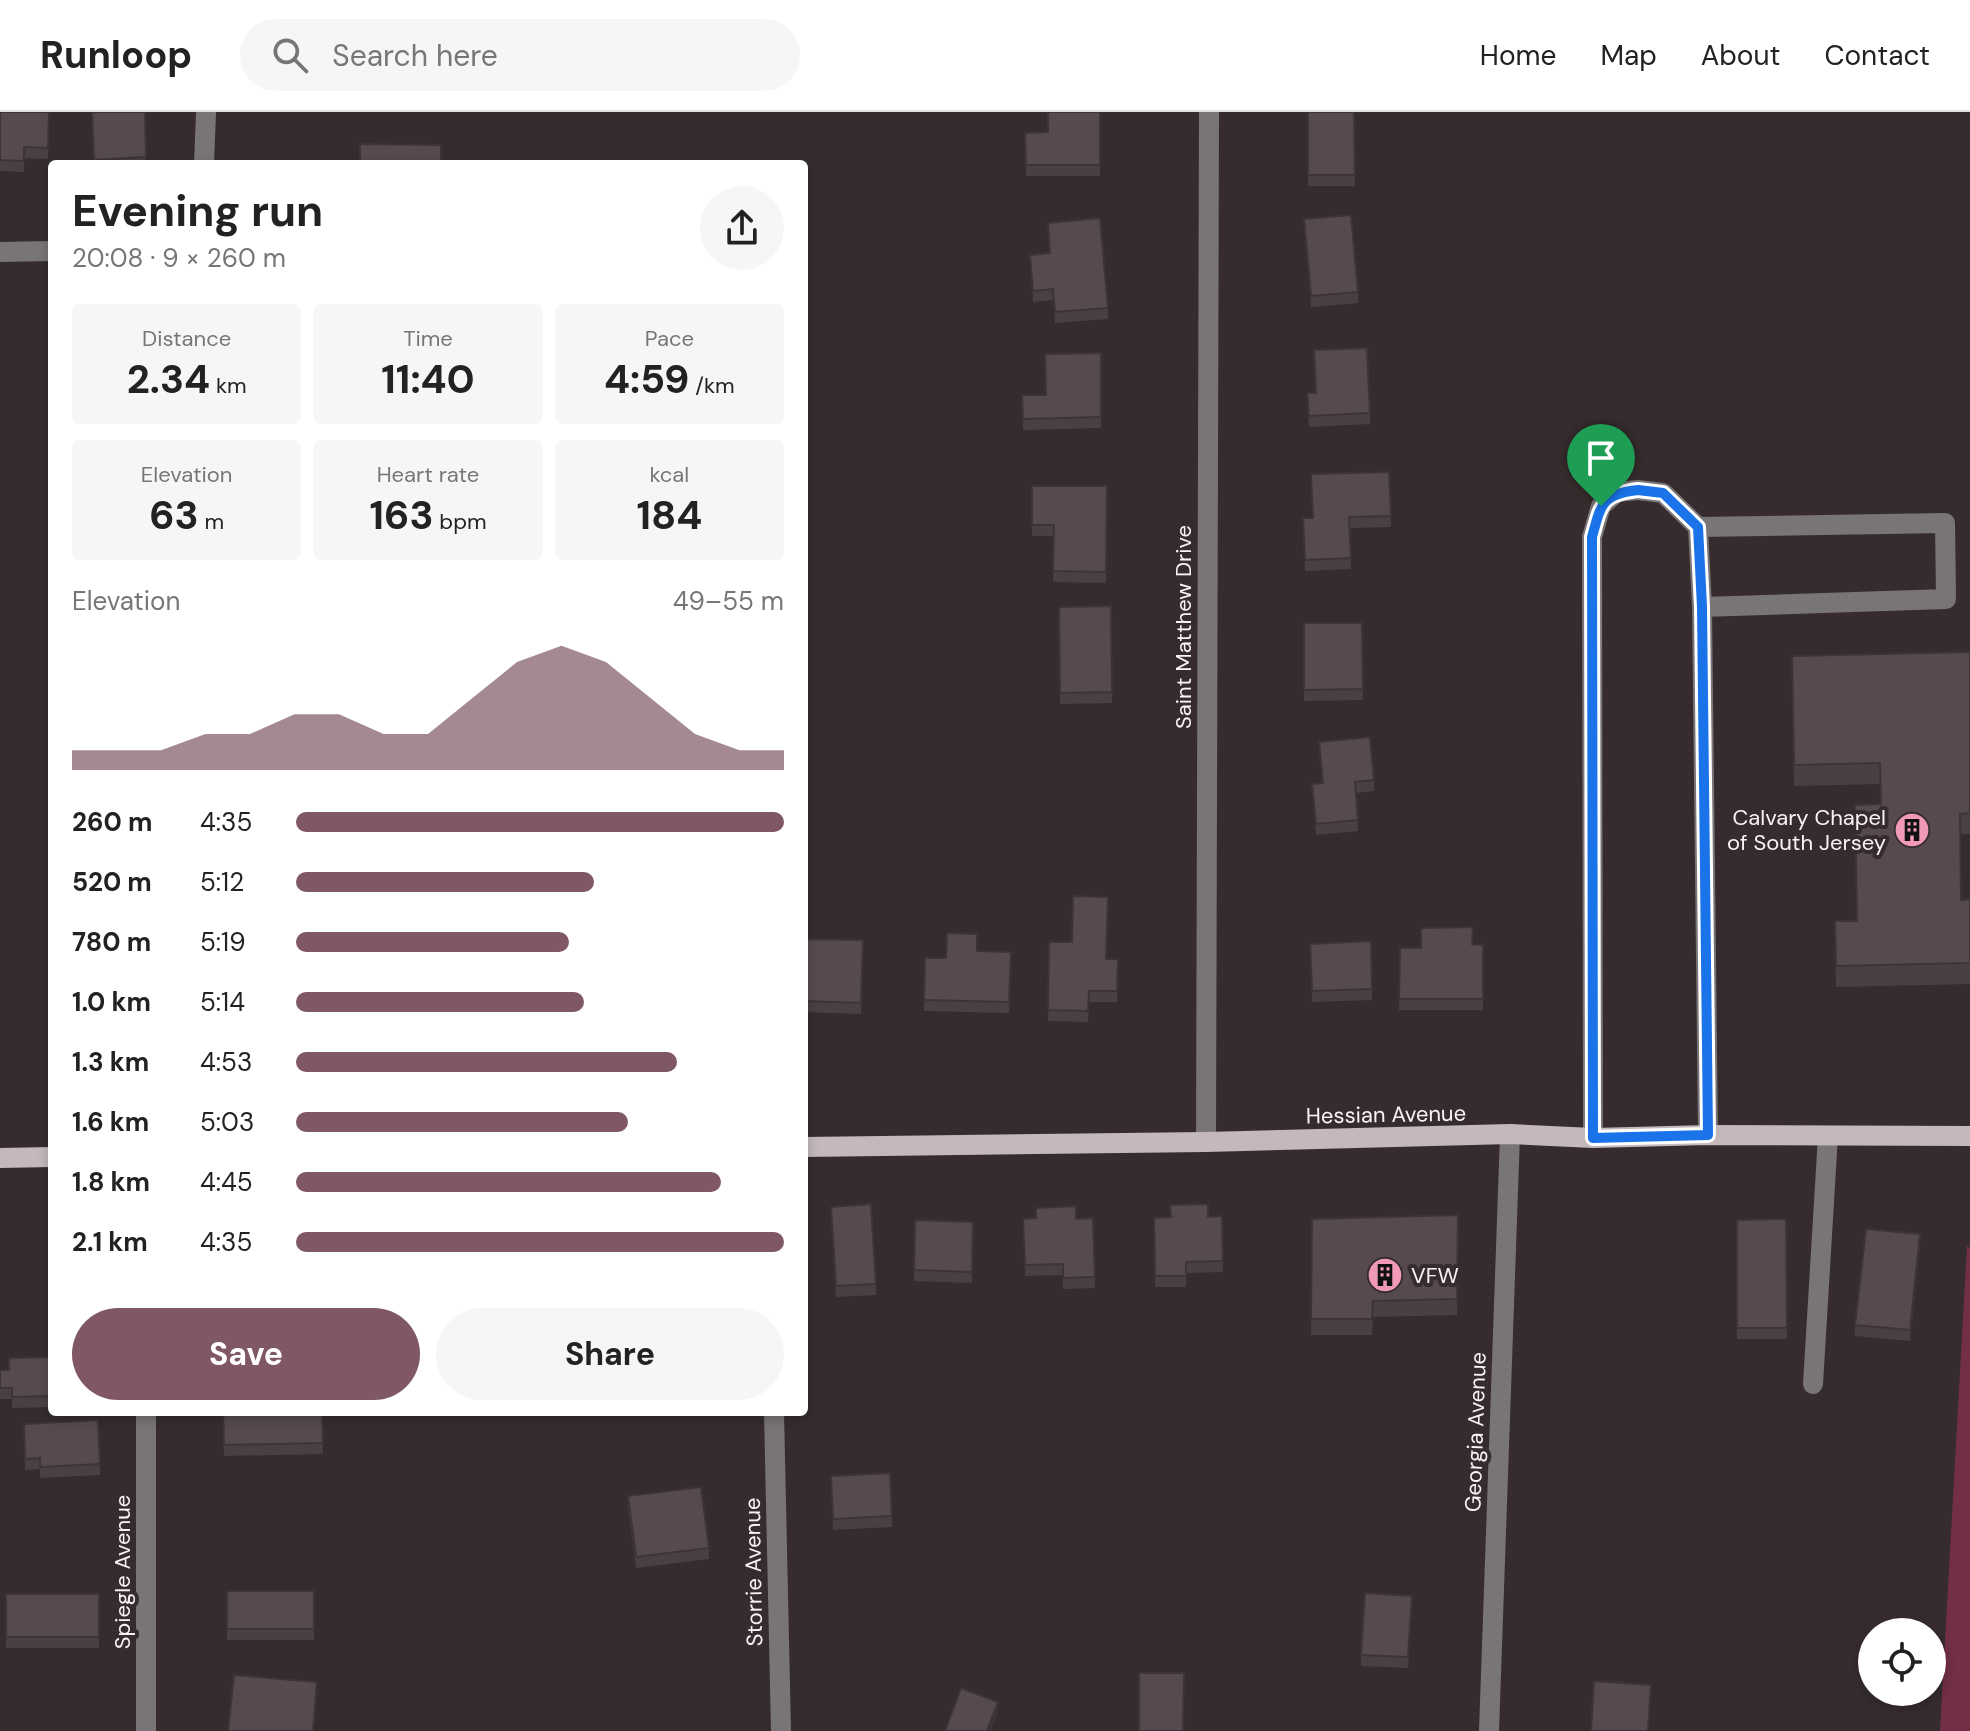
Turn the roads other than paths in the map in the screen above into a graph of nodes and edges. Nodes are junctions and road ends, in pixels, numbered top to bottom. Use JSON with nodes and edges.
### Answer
{"nodes":[{"id":1,"x":206,"y":112,"type":"edge"},
{"id":2,"x":1209,"y":112,"type":"edge"},
{"id":3,"x":204,"y":160,"type":"edge"},
{"id":4,"x":48,"y":251,"type":"edge"},
{"id":5,"x":0,"y":252,"type":"edge"},
{"id":6,"x":1698,"y":527,"type":"junction"},
{"id":7,"x":1702,"y":607,"type":"junction"},
{"id":8,"x":1510,"y":1134,"type":"junction"},
{"id":9,"x":1708,"y":1135,"type":"junction"},
{"id":10,"x":1828,"y":1136,"type":"junction"},
{"id":11,"x":1970,"y":1136,"type":"edge"},
{"id":12,"x":1593,"y":1138,"type":"junction"},
{"id":13,"x":1206,"y":1142,"type":"junction"},
{"id":14,"x":808,"y":1147,"type":"edge"},
{"id":15,"x":48,"y":1157,"type":"edge"},
{"id":16,"x":0,"y":1158,"type":"edge"},
{"id":17,"x":1813,"y":1384,"type":"dead end"},
{"id":18,"x":146,"y":1416,"type":"edge"},
{"id":19,"x":774,"y":1416,"type":"edge"},
{"id":20,"x":146,"y":1731,"type":"edge"},
{"id":21,"x":781,"y":1731,"type":"edge"},
{"id":22,"x":1489,"y":1731,"type":"edge"}],
"edges":[{"from":1,"to":3,"type":"street"},
{"from":2,"to":13,"type":"street","name":"Saint Matthew Drive"},
{"from":4,"to":5,"type":"street"},
{"from":6,"to":7,"type":"street"},
{"from":6,"to":7,"type":"street"},
{"from":6,"to":12,"type":"street"},
{"from":7,"to":9,"type":"street"},
{"from":8,"to":12,"type":"main road","name":"Hessian Avenue"},
{"from":8,"to":13,"type":"main road","name":"Hessian Avenue"},
{"from":8,"to":22,"type":"street","name":"Georgia Avenue"},
{"from":9,"to":10,"type":"main road","name":"Hessian Avenue"},
{"from":9,"to":12,"type":"main road","name":"Hessian Avenue"},
{"from":10,"to":11,"type":"main road","name":"Hessian Avenue"},
{"from":10,"to":17,"type":"street"},
{"from":13,"to":14,"type":"main road","name":"Hessian Avenue"},
{"from":15,"to":16,"type":"main road"},
{"from":18,"to":20,"type":"street","name":"Spiegle Avenue"},
{"from":19,"to":21,"type":"street","name":"Storrie Avenue"}]}
